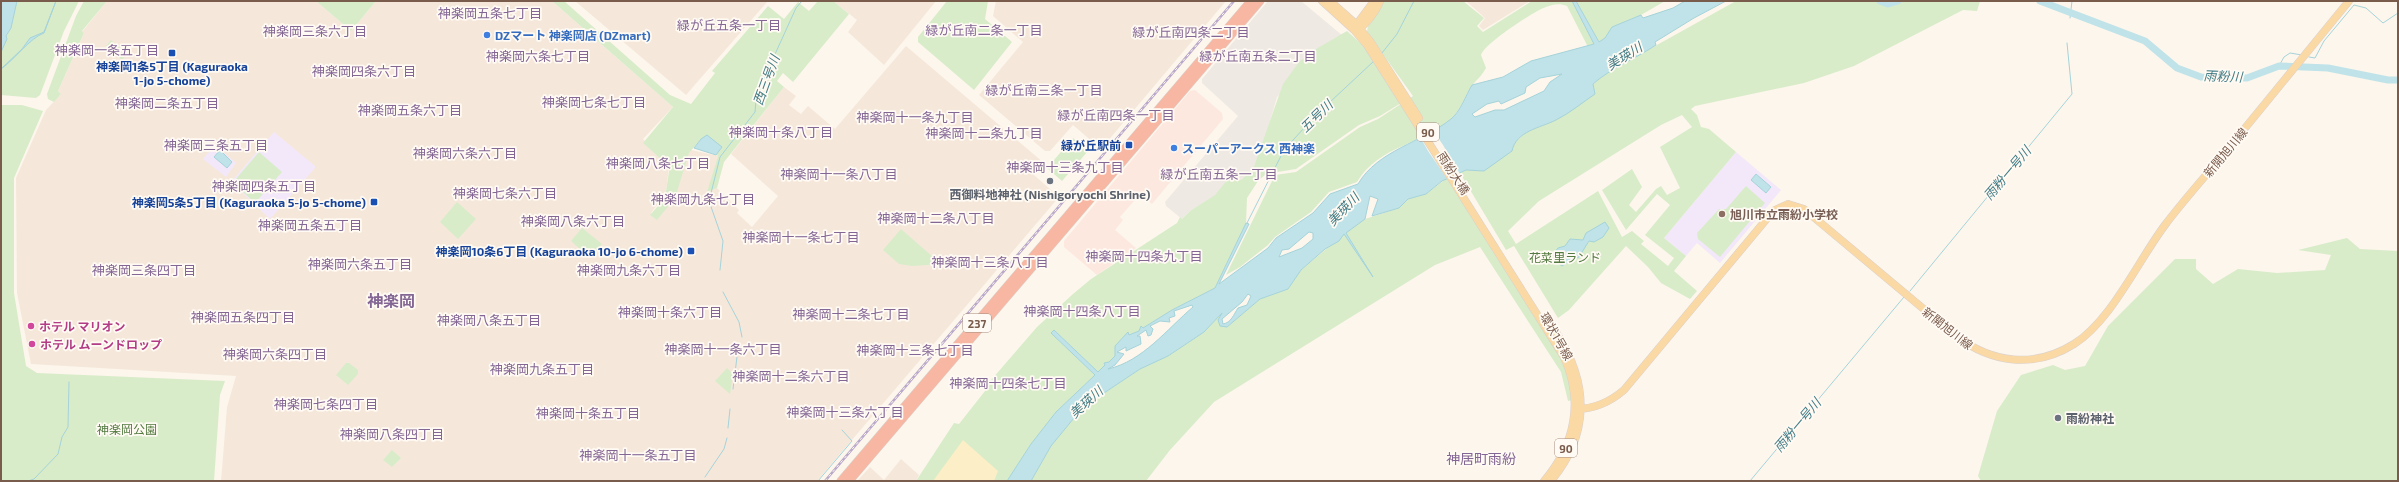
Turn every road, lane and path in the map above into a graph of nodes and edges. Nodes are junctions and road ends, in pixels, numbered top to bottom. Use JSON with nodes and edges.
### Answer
{"nodes":[{"id":1,"x":1251,"y":1,"type":"edge"},
{"id":2,"x":1260,"y":1,"type":"edge"},
{"id":3,"x":1322,"y":1,"type":"edge"},
{"id":4,"x":1330,"y":1,"type":"edge"},
{"id":5,"x":1374,"y":1,"type":"edge"},
{"id":6,"x":1380,"y":1,"type":"edge"},
{"id":7,"x":2349,"y":1,"type":"edge"},
{"id":8,"x":1357,"y":27,"type":"junction"},
{"id":9,"x":1484,"y":224,"type":"joint"},
{"id":10,"x":944,"y":366,"type":"junction"},
{"id":11,"x":1578,"y":409,"type":"junction"},
{"id":12,"x":841,"y":481,"type":"edge"},
{"id":13,"x":849,"y":481,"type":"edge"},
{"id":14,"x":1544,"y":481,"type":"edge"},
{"id":15,"x":1551,"y":481,"type":"edge"}],
"edges":[{"from":1,"to":10,"type":"highway","number":"237"},
{"from":2,"to":10,"type":"highway","number":"237"},
{"from":3,"to":8,"type":"main road","number":"90"},
{"from":4,"to":8,"type":"main road","number":"90"},
{"from":5,"to":8,"type":"main road"},
{"from":6,"to":8,"type":"main road"},
{"from":7,"to":11,"type":"main road","name":"新開旭川線"},
{"from":8,"to":9,"type":"main road","name":"雨紛大橋","number":"90"},
{"from":9,"to":11,"type":"main road","name":"環状1号線","number":"90"},
{"from":10,"to":12,"type":"highway","number":"237"},
{"from":10,"to":13,"type":"highway","number":"237"},
{"from":11,"to":14,"type":"main road","name":"環状1号線","number":"90"},
{"from":11,"to":15,"type":"main road","name":"環状1号線","number":"90"}]}
